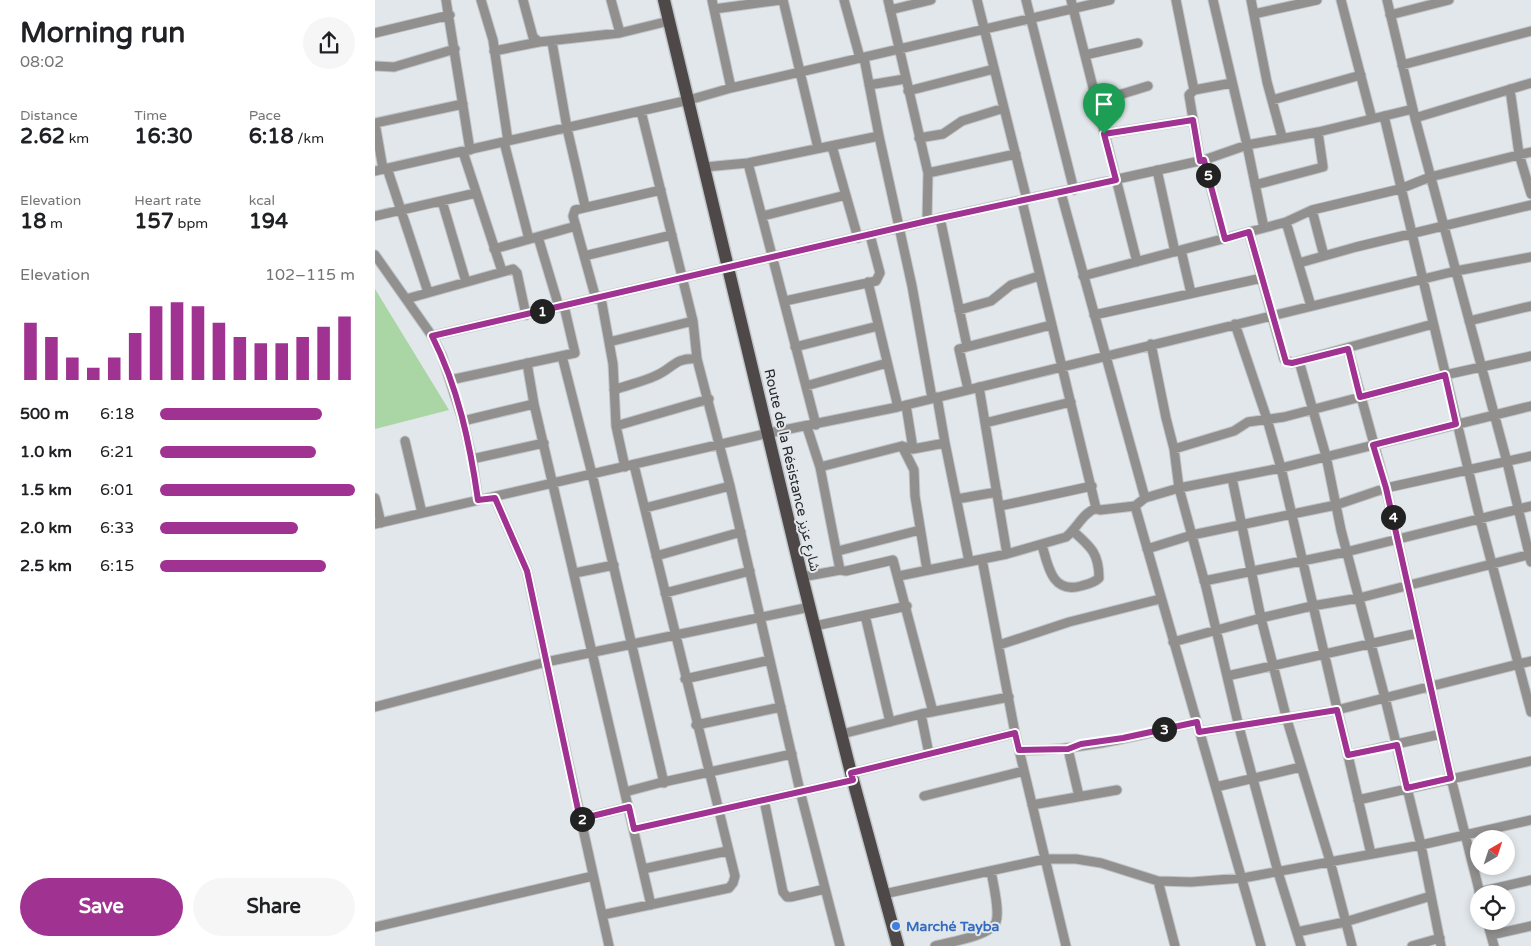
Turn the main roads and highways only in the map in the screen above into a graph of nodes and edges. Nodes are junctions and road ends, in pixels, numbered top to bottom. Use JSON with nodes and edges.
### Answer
{"nodes":[{"id":1,"x":664,"y":0,"type":"edge"},
{"id":2,"x":899,"y":946,"type":"edge"}],
"edges":[{"from":1,"to":2,"type":"main road","name":"Route de la Résistance شارع عزيز"}]}
